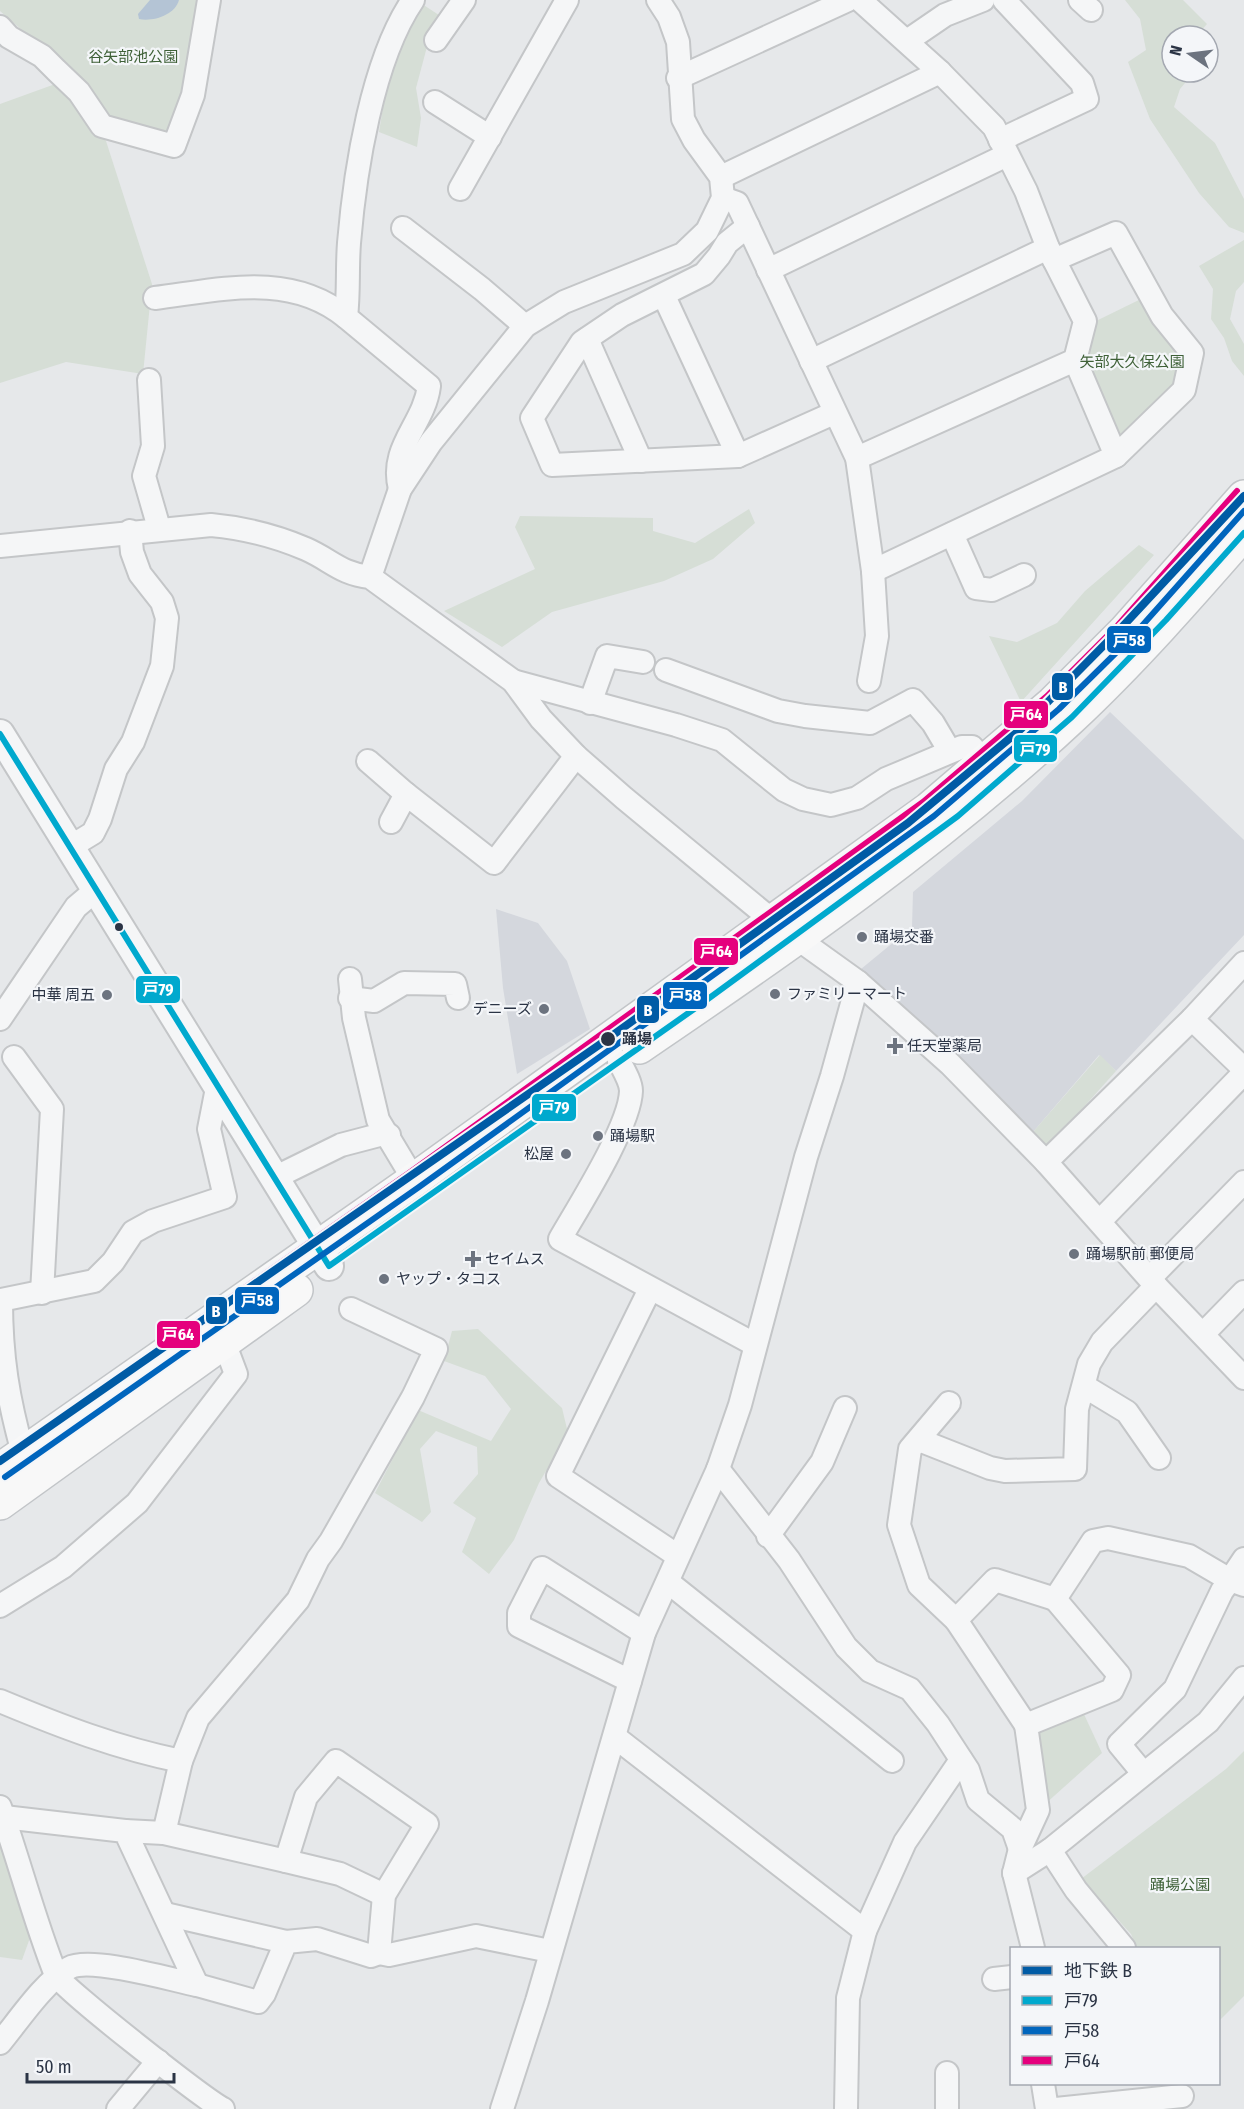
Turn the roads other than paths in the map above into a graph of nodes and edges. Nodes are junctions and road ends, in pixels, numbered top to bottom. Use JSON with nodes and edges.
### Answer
{"nodes":[{"id":1,"x":209,"y":0,"type":"edge"},
{"id":2,"x":413,"y":0,"type":"edge"},
{"id":3,"x":464,"y":0,"type":"edge"},
{"id":4,"x":567,"y":0,"type":"edge"},
{"id":5,"x":658,"y":0,"type":"edge"},
{"id":6,"x":848,"y":0,"type":"edge"},
{"id":7,"x":860,"y":0,"type":"edge"},
{"id":8,"x":983,"y":0,"type":"edge"},
{"id":9,"x":1004,"y":0,"type":"edge"},
{"id":10,"x":0,"y":27,"type":"edge"},
{"id":11,"x":436,"y":40,"type":"dead end"},
{"id":12,"x":907,"y":41,"type":"junction"},
{"id":13,"x":940,"y":72,"type":"junction"},
{"id":14,"x":678,"y":78,"type":"junction"},
{"id":15,"x":435,"y":102,"type":"dead end"},
{"id":16,"x":490,"y":137,"type":"junction"},
{"id":17,"x":1004,"y":147,"type":"junction"},
{"id":18,"x":722,"y":187,"type":"junction"},
{"id":19,"x":460,"y":189,"type":"dead end"},
{"id":20,"x":748,"y":226,"type":"junction"},
{"id":21,"x":403,"y":228,"type":"dead end"},
{"id":22,"x":1051,"y":254,"type":"junction"},
{"id":23,"x":768,"y":270,"type":"junction"},
{"id":24,"x":664,"y":296,"type":"junction"},
{"id":25,"x":155,"y":298,"type":"dead end"},
{"id":26,"x":346,"y":317,"type":"junction"},
{"id":27,"x":525,"y":326,"type":"junction"},
{"id":28,"x":587,"y":339,"type":"junction"},
{"id":29,"x":1075,"y":360,"type":"junction"},
{"id":30,"x":810,"y":361,"type":"junction"},
{"id":31,"x":149,"y":380,"type":"dead end"},
{"id":32,"x":834,"y":413,"type":"junction"},
{"id":33,"x":738,"y":456,"type":"junction"},
{"id":34,"x":1116,"y":456,"type":"junction"},
{"id":35,"x":857,"y":458,"type":"junction"},
{"id":36,"x":641,"y":461,"type":"junction"},
{"id":37,"x":400,"y":489,"type":"junction"},
{"id":38,"x":1244,"y":497,"type":"edge"},
{"id":39,"x":159,"y":528,"type":"junction"},
{"id":40,"x":130,"y":531,"type":"junction"},
{"id":41,"x":1244,"y":533,"type":"edge"},
{"id":42,"x":952,"y":534,"type":"junction"},
{"id":43,"x":0,"y":546,"type":"edge"},
{"id":44,"x":873,"y":571,"type":"junction"},
{"id":45,"x":1024,"y":575,"type":"dead end"},
{"id":46,"x":370,"y":577,"type":"junction"},
{"id":47,"x":643,"y":662,"type":"dead end"},
{"id":48,"x":666,"y":670,"type":"dead end"},
{"id":49,"x":513,"y":681,"type":"junction"},
{"id":50,"x":869,"y":681,"type":"dead end"},
{"id":51,"x":590,"y":703,"type":"junction"},
{"id":52,"x":0,"y":734,"type":"edge"},
{"id":53,"x":949,"y":750,"type":"junction"},
{"id":54,"x":576,"y":756,"type":"junction"},
{"id":55,"x":368,"y":761,"type":"dead end"},
{"id":56,"x":986,"y":763,"type":"junction"},
{"id":57,"x":406,"y":794,"type":"junction"},
{"id":58,"x":391,"y":822,"type":"dead end"},
{"id":59,"x":70,"y":847,"type":"junction"},
{"id":60,"x":96,"y":890,"type":"junction"},
{"id":61,"x":784,"y":929,"type":"junction"},
{"id":62,"x":1244,"y":963,"type":"edge"},
{"id":63,"x":858,"y":982,"type":"junction"},
{"id":64,"x":458,"y":998,"type":"dead end"},
{"id":65,"x":0,"y":1019,"type":"edge"},
{"id":66,"x":1192,"y":1019,"type":"junction"},
{"id":67,"x":14,"y":1057,"type":"dead end"},
{"id":68,"x":619,"y":1061,"type":"junction"},
{"id":69,"x":1244,"y":1071,"type":"edge"},
{"id":70,"x":217,"y":1088,"type":"junction"},
{"id":71,"x":389,"y":1135,"type":"junction"},
{"id":72,"x":1046,"y":1162,"type":"junction"},
{"id":73,"x":274,"y":1178,"type":"junction"},
{"id":74,"x":414,"y":1180,"type":"junction"},
{"id":75,"x":1244,"y":1182,"type":"edge"},
{"id":76,"x":1100,"y":1221,"type":"junction"},
{"id":77,"x":323,"y":1256,"type":"junction"},
{"id":78,"x":1153,"y":1282,"type":"junction"},
{"id":79,"x":650,"y":1289,"type":"junction"},
{"id":80,"x":1244,"y":1292,"type":"edge"},
{"id":81,"x":42,"y":1293,"type":"junction"},
{"id":82,"x":1,"y":1299,"type":"edge"},
{"id":83,"x":351,"y":1309,"type":"dead end"},
{"id":84,"x":1203,"y":1334,"type":"junction"},
{"id":85,"x":224,"y":1342,"type":"junction"},
{"id":86,"x":754,"y":1344,"type":"junction"},
{"id":87,"x":1244,"y":1378,"type":"edge"},
{"id":88,"x":1084,"y":1386,"type":"junction"},
{"id":89,"x":949,"y":1403,"type":"dead end"},
{"id":90,"x":845,"y":1408,"type":"dead end"},
{"id":91,"x":919,"y":1440,"type":"junction"},
{"id":92,"x":1160,"y":1458,"type":"dead end"},
{"id":93,"x":11,"y":1461,"type":"edge"},
{"id":94,"x":718,"y":1468,"type":"junction"},
{"id":95,"x":0,"y":1503,"type":"edge"},
{"id":96,"x":768,"y":1536,"type":"junction"},
{"id":97,"x":678,"y":1556,"type":"junction"},
{"id":98,"x":1244,"y":1559,"type":"edge"},
{"id":99,"x":668,"y":1582,"type":"junction"},
{"id":100,"x":1237,"y":1582,"type":"edge"},
{"id":101,"x":1055,"y":1599,"type":"junction"},
{"id":102,"x":0,"y":1606,"type":"edge"},
{"id":103,"x":956,"y":1620,"type":"junction"},
{"id":104,"x":645,"y":1633,"type":"junction"},
{"id":105,"x":1244,"y":1678,"type":"edge"},
{"id":106,"x":630,"y":1681,"type":"junction"},
{"id":107,"x":0,"y":1701,"type":"edge"},
{"id":108,"x":1026,"y":1725,"type":"junction"},
{"id":109,"x":615,"y":1737,"type":"junction"},
{"id":110,"x":961,"y":1760,"type":"junction"},
{"id":111,"x":181,"y":1761,"type":"junction"},
{"id":112,"x":892,"y":1761,"type":"dead end"},
{"id":113,"x":1143,"y":1773,"type":"junction"},
{"id":114,"x":2,"y":1812,"type":"edge"},
{"id":115,"x":125,"y":1831,"type":"junction"},
{"id":116,"x":164,"y":1833,"type":"junction"},
{"id":117,"x":1020,"y":1849,"type":"junction"},
{"id":118,"x":1050,"y":1850,"type":"junction"},
{"id":119,"x":286,"y":1861,"type":"junction"},
{"id":120,"x":1014,"y":1873,"type":"junction"},
{"id":121,"x":384,"y":1895,"type":"junction"},
{"id":122,"x":165,"y":1914,"type":"junction"},
{"id":123,"x":865,"y":1931,"type":"junction"},
{"id":124,"x":286,"y":1942,"type":"junction"},
{"id":125,"x":1033,"y":1947,"type":"edge"},
{"id":126,"x":1123,"y":1947,"type":"edge"},
{"id":127,"x":550,"y":1952,"type":"junction"},
{"id":128,"x":379,"y":1953,"type":"junction"},
{"id":129,"x":57,"y":1977,"type":"junction"},
{"id":130,"x":197,"y":1985,"type":"junction"},
{"id":131,"x":0,"y":2043,"type":"edge"},
{"id":132,"x":158,"y":2061,"type":"junction"},
{"id":133,"x":947,"y":2073,"type":"dead end"},
{"id":134,"x":1043,"y":2085,"type":"edge"},
{"id":135,"x":1184,"y":2096,"type":"edge"},
{"id":136,"x":118,"y":2109,"type":"edge"},
{"id":137,"x":223,"y":2109,"type":"edge"},
{"id":138,"x":502,"y":2109,"type":"edge"},
{"id":139,"x":846,"y":2109,"type":"edge"},
{"id":140,"x":947,"y":2109,"type":"edge"},
{"id":141,"x":1047,"y":2109,"type":"edge"},
{"id":142,"x":1056,"y":2109,"type":"edge"}],
"edges":[{"from":1,"to":10,"type":"street"},
{"from":2,"to":26,"type":"street"},
{"from":3,"to":11,"type":"street"},
{"from":4,"to":16,"type":"street"},
{"from":5,"to":14,"type":"street"},
{"from":6,"to":14,"type":"street"},
{"from":7,"to":12,"type":"street"},
{"from":8,"to":12,"type":"street"},
{"from":9,"to":17,"type":"street"},
{"from":12,"to":13,"type":"street"},
{"from":13,"to":17,"type":"street"},
{"from":13,"to":18,"type":"street"},
{"from":14,"to":18,"type":"street"},
{"from":15,"to":16,"type":"street"},
{"from":16,"to":19,"type":"street"},
{"from":17,"to":22,"type":"street"},
{"from":17,"to":23,"type":"street"},
{"from":18,"to":20,"type":"street"},
{"from":18,"to":27,"type":"street"},
{"from":20,"to":23,"type":"street"},
{"from":20,"to":24,"type":"street"},
{"from":21,"to":27,"type":"street"},
{"from":22,"to":29,"type":"street"},
{"from":22,"to":30,"type":"street"},
{"from":22,"to":34,"type":"street"},
{"from":23,"to":30,"type":"street"},
{"from":24,"to":28,"type":"street"},
{"from":24,"to":33,"type":"street"},
{"from":25,"to":26,"type":"street"},
{"from":26,"to":37,"type":"street"},
{"from":27,"to":37,"type":"street"},
{"from":28,"to":36,"type":"street"},
{"from":28,"to":36,"type":"street"},
{"from":29,"to":34,"type":"street"},
{"from":29,"to":35,"type":"street"},
{"from":30,"to":32,"type":"street"},
{"from":31,"to":39,"type":"street"},
{"from":32,"to":33,"type":"street"},
{"from":32,"to":35,"type":"street"},
{"from":33,"to":36,"type":"street"},
{"from":34,"to":42,"type":"street"},
{"from":35,"to":44,"type":"street"},
{"from":37,"to":46,"type":"street"},
{"from":38,"to":56,"type":"main road"},
{"from":39,"to":40,"type":"street"},
{"from":39,"to":46,"type":"street"},
{"from":40,"to":43,"type":"street"},
{"from":40,"to":59,"type":"street"},
{"from":41,"to":61,"type":"main road"},
{"from":42,"to":44,"type":"street"},
{"from":42,"to":45,"type":"street"},
{"from":44,"to":50,"type":"street"},
{"from":46,"to":49,"type":"street"},
{"from":47,"to":51,"type":"street"},
{"from":48,"to":53,"type":"street"},
{"from":49,"to":51,"type":"street"},
{"from":49,"to":54,"type":"street"},
{"from":51,"to":53,"type":"street"},
{"from":52,"to":59,"type":"street"},
{"from":53,"to":56,"type":"street"},
{"from":54,"to":57,"type":"street"},
{"from":54,"to":61,"type":"street"},
{"from":55,"to":57,"type":"street"},
{"from":56,"to":61,"type":"main road"},
{"from":57,"to":58,"type":"street"},
{"from":59,"to":60,"type":"street"},
{"from":60,"to":65,"type":"street"},
{"from":60,"to":70,"type":"street"},
{"from":61,"to":63,"type":"street"},
{"from":61,"to":68,"type":"main road"},
{"from":61,"to":74,"type":"main road"},
{"from":62,"to":66,"type":"street"},
{"from":63,"to":72,"type":"street"},
{"from":63,"to":86,"type":"street"},
{"from":64,"to":71,"type":"street"},
{"from":66,"to":69,"type":"street"},
{"from":66,"to":72,"type":"street"},
{"from":67,"to":81,"type":"street"},
{"from":68,"to":77,"type":"main road"},
{"from":68,"to":79,"type":"street"},
{"from":69,"to":76,"type":"street"},
{"from":70,"to":73,"type":"street"},
{"from":70,"to":81,"type":"street"},
{"from":71,"to":73,"type":"street"},
{"from":71,"to":74,"type":"street"},
{"from":72,"to":76,"type":"street"},
{"from":73,"to":77,"type":"street"},
{"from":74,"to":77,"type":"main road"},
{"from":75,"to":78,"type":"street"},
{"from":76,"to":78,"type":"street"},
{"from":77,"to":85,"type":"main road"},
{"from":77,"to":93,"type":"main road"},
{"from":78,"to":84,"type":"street"},
{"from":78,"to":88,"type":"street"},
{"from":79,"to":86,"type":"street"},
{"from":79,"to":97,"type":"street"},
{"from":80,"to":84,"type":"street"},
{"from":81,"to":82,"type":"street"},
{"from":82,"to":93,"type":"street"},
{"from":83,"to":111,"type":"street"},
{"from":84,"to":87,"type":"street"},
{"from":85,"to":95,"type":"main road"},
{"from":85,"to":102,"type":"street"},
{"from":86,"to":94,"type":"street"},
{"from":88,"to":91,"type":"street"},
{"from":88,"to":92,"type":"street"},
{"from":89,"to":91,"type":"street"},
{"from":90,"to":96,"type":"street"},
{"from":91,"to":103,"type":"street"},
{"from":94,"to":96,"type":"street"},
{"from":94,"to":97,"type":"street"},
{"from":96,"to":110,"type":"street"},
{"from":97,"to":99,"type":"street"},
{"from":98,"to":100,"type":"street"},
{"from":99,"to":104,"type":"street"},
{"from":99,"to":112,"type":"street"},
{"from":100,"to":101,"type":"street"},
{"from":100,"to":113,"type":"street"},
{"from":101,"to":103,"type":"street"},
{"from":101,"to":108,"type":"street"},
{"from":103,"to":108,"type":"street"},
{"from":104,"to":106,"type":"street"},
{"from":104,"to":106,"type":"street"},
{"from":105,"to":113,"type":"street"},
{"from":106,"to":109,"type":"street"},
{"from":107,"to":111,"type":"street"},
{"from":108,"to":117,"type":"street"},
{"from":109,"to":123,"type":"street"},
{"from":109,"to":127,"type":"street"},
{"from":110,"to":117,"type":"street"},
{"from":110,"to":123,"type":"street"},
{"from":111,"to":116,"type":"street"},
{"from":113,"to":118,"type":"street"},
{"from":114,"to":115,"type":"street"},
{"from":114,"to":129,"type":"street"},
{"from":115,"to":116,"type":"street"},
{"from":115,"to":122,"type":"street"},
{"from":116,"to":119,"type":"street"},
{"from":117,"to":120,"type":"street"},
{"from":118,"to":120,"type":"street"},
{"from":118,"to":126,"type":"street"},
{"from":119,"to":121,"type":"street"},
{"from":119,"to":121,"type":"street"},
{"from":120,"to":125,"type":"street"},
{"from":121,"to":128,"type":"street"},
{"from":122,"to":124,"type":"street"},
{"from":122,"to":130,"type":"street"},
{"from":123,"to":139,"type":"street"},
{"from":124,"to":128,"type":"street"},
{"from":124,"to":130,"type":"street"},
{"from":127,"to":128,"type":"street"},
{"from":127,"to":138,"type":"street"},
{"from":129,"to":130,"type":"street"},
{"from":129,"to":131,"type":"street"},
{"from":129,"to":132,"type":"street"},
{"from":132,"to":136,"type":"street"},
{"from":132,"to":137,"type":"street"},
{"from":133,"to":140,"type":"street"},
{"from":134,"to":141,"type":"street"},
{"from":135,"to":142,"type":"street"}]}
